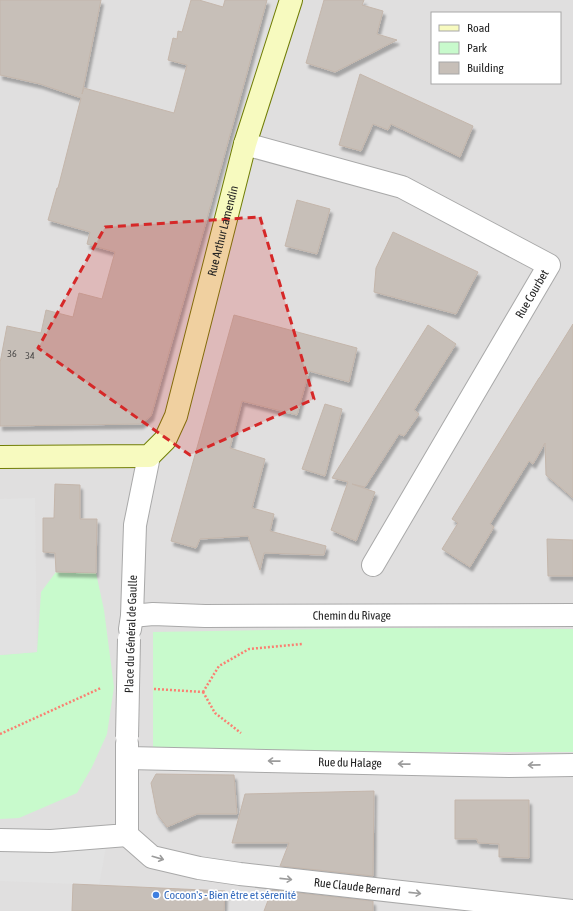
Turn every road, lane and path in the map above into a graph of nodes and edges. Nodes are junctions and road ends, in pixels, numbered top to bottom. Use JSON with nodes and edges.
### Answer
{"nodes":[{"id":1,"x":291,"y":0,"type":"edge"},
{"id":2,"x":245,"y":144,"type":"junction"},
{"id":3,"x":149,"y":456,"type":"junction"},
{"id":4,"x":0,"y":457,"type":"edge"},
{"id":5,"x":373,"y":565,"type":"dead end"},
{"id":6,"x":573,"y":615,"type":"edge"},
{"id":7,"x":132,"y":616,"type":"junction"},
{"id":8,"x":302,"y":644,"type":"dead end"},
{"id":9,"x":203,"y":692,"type":"dead end"},
{"id":10,"x":127,"y":758,"type":"junction"},
{"id":11,"x":573,"y":765,"type":"edge"},
{"id":12,"x":128,"y":835,"type":"junction"},
{"id":13,"x":0,"y":840,"type":"edge"},
{"id":14,"x":573,"y":911,"type":"edge"}],
"edges":[{"from":1,"to":2,"type":"street","name":"Rue Arthur Lamendin"},
{"from":2,"to":3,"type":"street","name":"Rue Arthur Lamendin"},
{"from":2,"to":5,"type":"street","name":"Rue Courbet"},
{"from":3,"to":4,"type":"street"},
{"from":3,"to":7,"type":"street","name":"Place du Général de Gaulle"},
{"from":6,"to":7,"type":"street","name":"Chemin du Rivage"},
{"from":7,"to":10,"type":"street","name":"Place du Général de Gaulle","bridge":true},
{"from":8,"to":9,"type":"path"},
{"from":11,"to":10,"type":"street","name":"Rue du Halage","one_way":true},
{"from":10,"to":12,"type":"street","name":"Place du Général de Gaulle"},
{"from":12,"to":13,"type":"street"},
{"from":12,"to":14,"type":"street","name":"Rue Claude Bernard","one_way":true}]}
